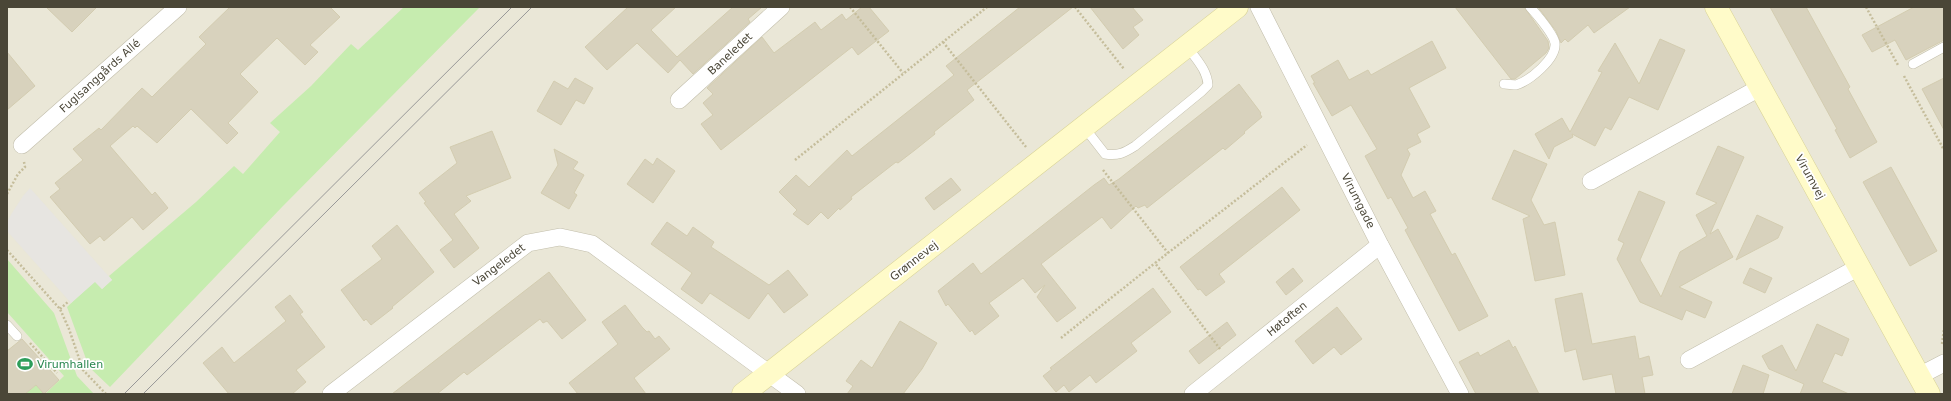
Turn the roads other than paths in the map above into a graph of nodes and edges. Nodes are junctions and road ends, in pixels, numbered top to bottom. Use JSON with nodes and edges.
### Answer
{"nodes":[{"id":1,"x":178,"y":7,"type":"edge"},
{"id":2,"x":781,"y":7,"type":"edge"},
{"id":3,"x":1237,"y":7,"type":"edge"},
{"id":4,"x":1259,"y":7,"type":"edge"},
{"id":5,"x":1530,"y":7,"type":"edge"},
{"id":6,"x":1716,"y":7,"type":"edge"},
{"id":7,"x":1187,"y":46,"type":"junction"},
{"id":8,"x":1944,"y":47,"type":"edge"},
{"id":9,"x":1913,"y":64,"type":"dead end"},
{"id":10,"x":1504,"y":84,"type":"dead end"},
{"id":11,"x":1761,"y":87,"type":"junction"},
{"id":12,"x":679,"y":100,"type":"dead end"},
{"id":13,"x":1084,"y":127,"type":"junction"},
{"id":14,"x":22,"y":145,"type":"road end"},
{"id":15,"x":1591,"y":181,"type":"dead end"},
{"id":16,"x":1380,"y":245,"type":"junction"},
{"id":17,"x":1859,"y":267,"type":"junction"},
{"id":18,"x":7,"y":325,"type":"edge"},
{"id":19,"x":18,"y":336,"type":"road end"},
{"id":20,"x":1689,"y":360,"type":"dead end"},
{"id":21,"x":1944,"y":363,"type":"edge"},
{"id":22,"x":769,"y":374,"type":"junction"},
{"id":23,"x":1924,"y":385,"type":"edge"},
{"id":24,"x":331,"y":394,"type":"edge"},
{"id":25,"x":743,"y":394,"type":"edge"},
{"id":26,"x":797,"y":394,"type":"edge"},
{"id":27,"x":1194,"y":394,"type":"edge"},
{"id":28,"x":1460,"y":394,"type":"edge"}],
"edges":[{"from":1,"to":14,"type":"street","name":"Fuglsanggårds Allé"},
{"from":2,"to":12,"type":"street","name":"Baneledet"},
{"from":3,"to":7,"type":"street","name":"Grønnevej"},
{"from":4,"to":16,"type":"street","name":"Virumgade"},
{"from":5,"to":10,"type":"lane"},
{"from":6,"to":11,"type":"street","name":"Virumvej"},
{"from":7,"to":13,"type":"street","name":"Grønnevej"},
{"from":7,"to":13,"type":"lane"},
{"from":8,"to":9,"type":"lane"},
{"from":11,"to":15,"type":"street"},
{"from":11,"to":17,"type":"street","name":"Virumvej"},
{"from":13,"to":22,"type":"street","name":"Grønnevej"},
{"from":16,"to":27,"type":"street","name":"Høtoften"},
{"from":16,"to":28,"type":"street","name":"Virumgade"},
{"from":17,"to":20,"type":"street"},
{"from":17,"to":23,"type":"street","name":"Virumvej"},
{"from":18,"to":19,"type":"lane"},
{"from":21,"to":23,"type":"street"},
{"from":22,"to":24,"type":"street","name":"Vangeledet"},
{"from":22,"to":25,"type":"street","name":"Grønnevej"},
{"from":22,"to":26,"type":"street","name":"Vangeledet"}]}
